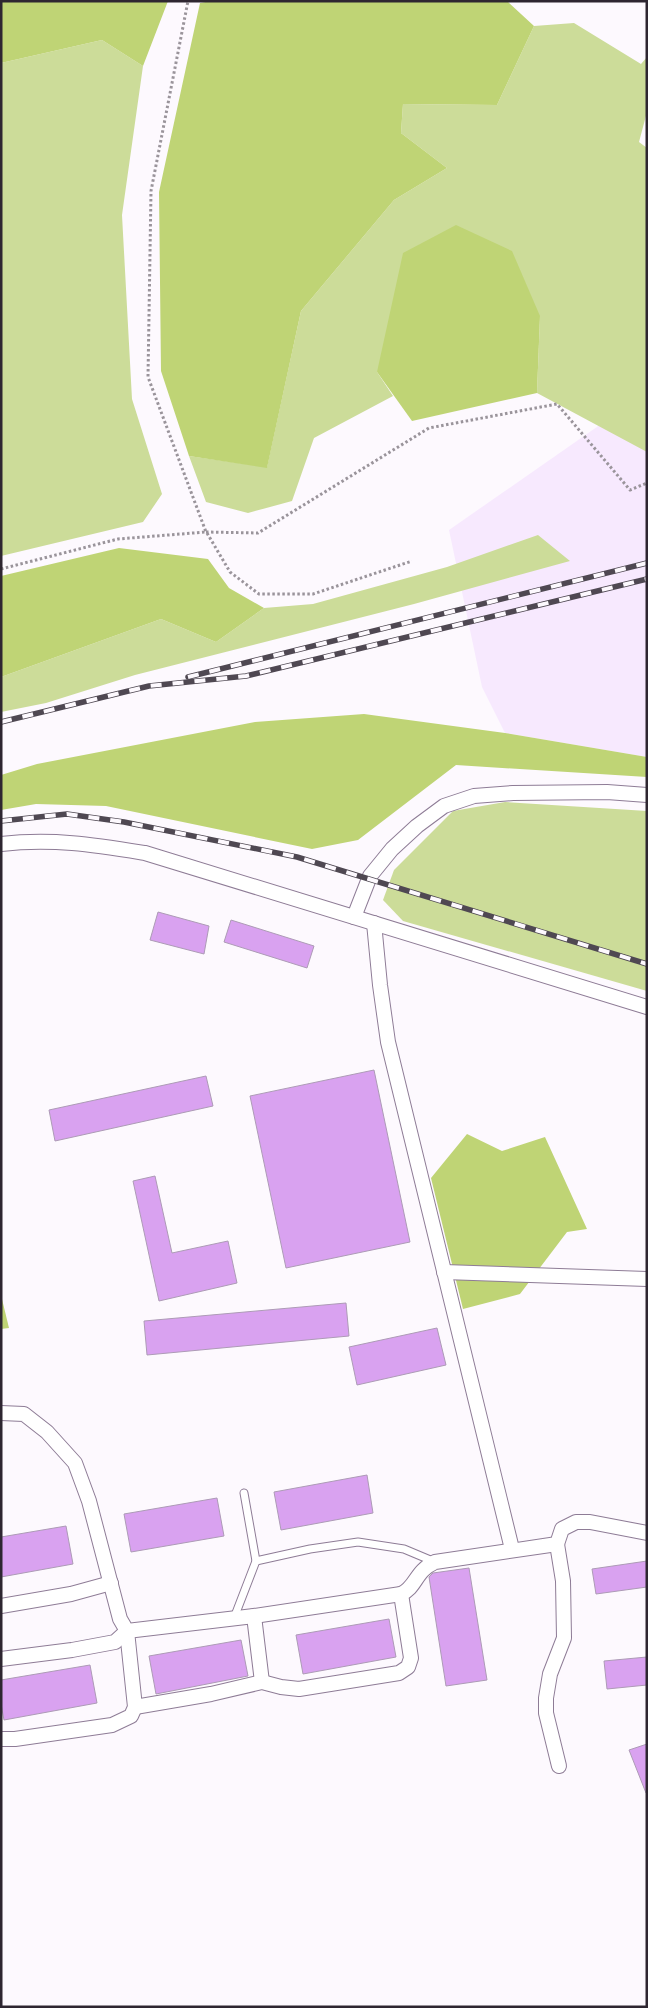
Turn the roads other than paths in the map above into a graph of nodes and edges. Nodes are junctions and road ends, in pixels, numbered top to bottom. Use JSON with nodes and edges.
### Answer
{"nodes":[{"id":1,"x":647,"y":795,"type":"edge"},
{"id":2,"x":1,"y":844,"type":"edge"},
{"id":3,"x":354,"y":917,"type":"junction"},
{"id":4,"x":374,"y":923,"type":"junction"},
{"id":5,"x":647,"y":1007,"type":"edge"},
{"id":6,"x":444,"y":1272,"type":"junction"},
{"id":7,"x":647,"y":1279,"type":"edge"},
{"id":8,"x":1,"y":1413,"type":"edge"},
{"id":9,"x":244,"y":1493,"type":"dead end"},
{"id":10,"x":647,"y":1533,"type":"edge"},
{"id":11,"x":558,"y":1544,"type":"junction"},
{"id":12,"x":512,"y":1549,"type":"junction"},
{"id":13,"x":256,"y":1561,"type":"junction"},
{"id":14,"x":435,"y":1562,"type":"junction"},
{"id":15,"x":111,"y":1583,"type":"junction"},
{"id":16,"x":401,"y":1594,"type":"junction"},
{"id":17,"x":1,"y":1606,"type":"edge"},
{"id":18,"x":254,"y":1616,"type":"junction"},
{"id":19,"x":234,"y":1618,"type":"junction"},
{"id":20,"x":127,"y":1631,"type":"junction"},
{"id":21,"x":1,"y":1659,"type":"edge"},
{"id":22,"x":262,"y":1682,"type":"junction"},
{"id":23,"x":135,"y":1707,"type":"junction"},
{"id":24,"x":1,"y":1739,"type":"edge"},
{"id":25,"x":559,"y":1766,"type":"dead end"}],
"edges":[{"from":1,"to":3,"type":"street"},
{"from":2,"to":3,"type":"street"},
{"from":3,"to":4,"type":"street"},
{"from":4,"to":5,"type":"street"},
{"from":4,"to":6,"type":"street"},
{"from":6,"to":7,"type":"street"},
{"from":6,"to":12,"type":"street"},
{"from":8,"to":15,"type":"street"},
{"from":9,"to":13,"type":"lane"},
{"from":10,"to":11,"type":"street"},
{"from":11,"to":12,"type":"street"},
{"from":11,"to":25,"type":"street"},
{"from":12,"to":14,"type":"street"},
{"from":13,"to":14,"type":"lane"},
{"from":13,"to":19,"type":"lane"},
{"from":14,"to":16,"type":"street"},
{"from":15,"to":17,"type":"street"},
{"from":15,"to":20,"type":"street"},
{"from":16,"to":18,"type":"street"},
{"from":16,"to":22,"type":"street"},
{"from":18,"to":19,"type":"street"},
{"from":18,"to":22,"type":"street"},
{"from":19,"to":20,"type":"street"},
{"from":20,"to":21,"type":"street"},
{"from":20,"to":23,"type":"street"},
{"from":22,"to":23,"type":"street"},
{"from":23,"to":24,"type":"street"}]}
